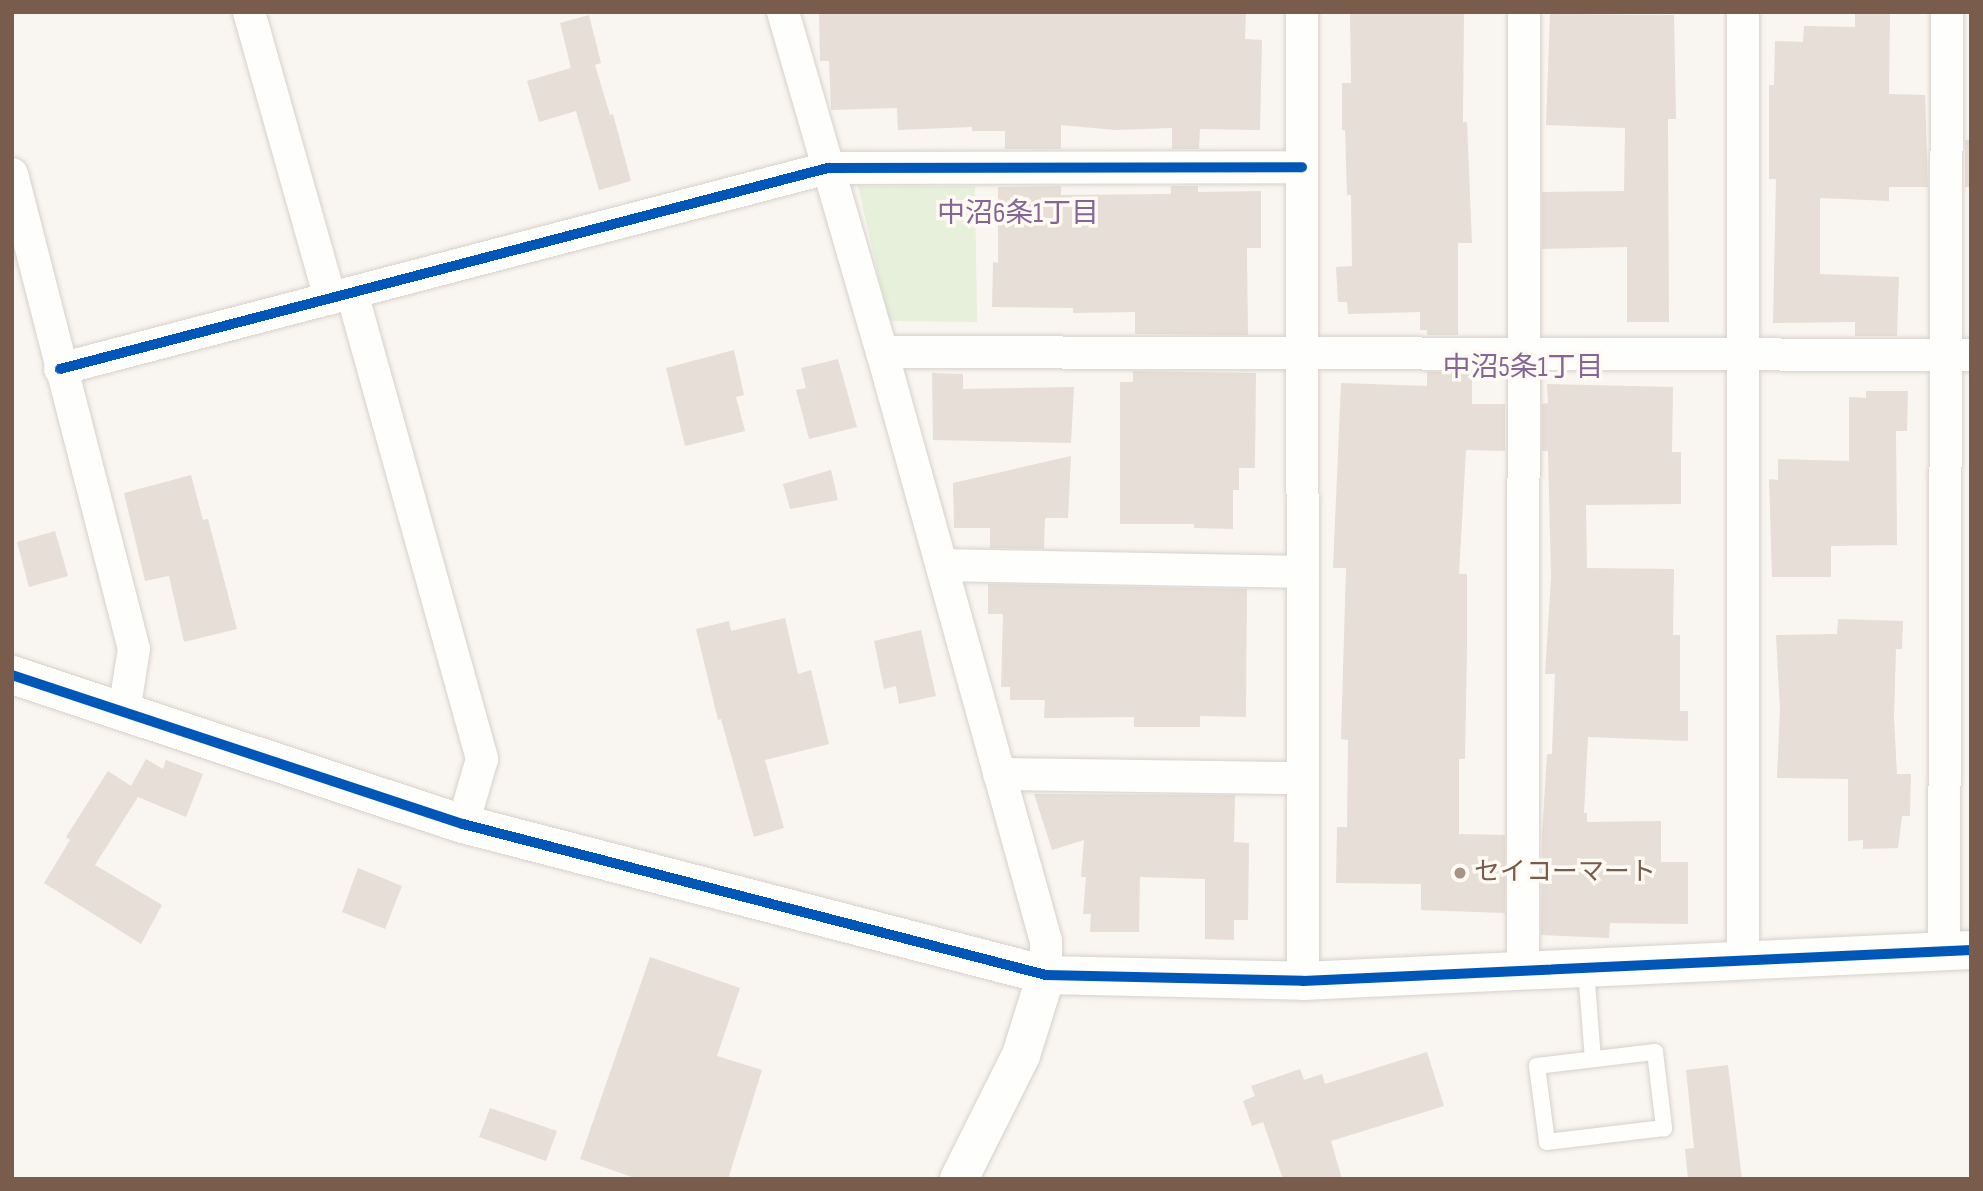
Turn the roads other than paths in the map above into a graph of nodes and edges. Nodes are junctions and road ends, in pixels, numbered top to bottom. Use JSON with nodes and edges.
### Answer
{"nodes":[{"id":1,"x":248,"y":12,"type":"edge"},
{"id":2,"x":783,"y":12,"type":"edge"},
{"id":3,"x":1302,"y":12,"type":"edge"},
{"id":4,"x":1524,"y":12,"type":"edge"},
{"id":5,"x":1743,"y":12,"type":"edge"},
{"id":6,"x":1947,"y":12,"type":"edge"},
{"id":7,"x":828,"y":167,"type":"junction"},
{"id":8,"x":1302,"y":167,"type":"junction"},
{"id":9,"x":12,"y":174,"type":"edge"},
{"id":10,"x":341,"y":296,"type":"junction"},
{"id":11,"x":882,"y":352,"type":"junction"},
{"id":12,"x":1743,"y":354,"type":"junction"},
{"id":13,"x":1303,"y":355,"type":"junction"},
{"id":14,"x":1524,"y":355,"type":"junction"},
{"id":15,"x":1958,"y":355,"type":"edge"},
{"id":16,"x":60,"y":369,"type":"junction"},
{"id":17,"x":942,"y":565,"type":"junction"},
{"id":18,"x":1303,"y":572,"type":"junction"},
{"id":19,"x":12,"y":675,"type":"edge"},
{"id":20,"x":124,"y":711,"type":"junction"},
{"id":21,"x":999,"y":774,"type":"junction"},
{"id":22,"x":1303,"y":778,"type":"junction"},
{"id":23,"x":463,"y":824,"type":"junction"},
{"id":24,"x":1957,"y":951,"type":"edge"},
{"id":25,"x":1743,"y":962,"type":"junction"},
{"id":26,"x":1586,"y":969,"type":"junction"},
{"id":27,"x":1523,"y":972,"type":"junction"},
{"id":28,"x":1046,"y":975,"type":"junction"},
{"id":29,"x":1303,"y":981,"type":"junction"},
{"id":30,"x":1593,"y":1059,"type":"junction"},
{"id":31,"x":959,"y":1179,"type":"edge"}],
"edges":[{"from":1,"to":10,"type":"street"},
{"from":2,"to":7,"type":"street"},
{"from":3,"to":8,"type":"street"},
{"from":4,"to":14,"type":"street"},
{"from":5,"to":12,"type":"street"},
{"from":6,"to":15,"type":"street"},
{"from":7,"to":8,"type":"street"},
{"from":7,"to":10,"type":"street"},
{"from":7,"to":11,"type":"street"},
{"from":8,"to":13,"type":"street"},
{"from":9,"to":16,"type":"street"},
{"from":10,"to":16,"type":"street"},
{"from":10,"to":23,"type":"street"},
{"from":11,"to":13,"type":"street"},
{"from":11,"to":17,"type":"street"},
{"from":12,"to":14,"type":"street"},
{"from":12,"to":15,"type":"street"},
{"from":12,"to":25,"type":"street"},
{"from":13,"to":14,"type":"street"},
{"from":13,"to":18,"type":"street"},
{"from":14,"to":27,"type":"street"},
{"from":15,"to":24,"type":"street"},
{"from":16,"to":20,"type":"street"},
{"from":17,"to":18,"type":"street"},
{"from":17,"to":21,"type":"street"},
{"from":18,"to":22,"type":"street"},
{"from":19,"to":20,"type":"street"},
{"from":20,"to":23,"type":"street"},
{"from":21,"to":22,"type":"street"},
{"from":21,"to":28,"type":"street"},
{"from":22,"to":29,"type":"street"},
{"from":23,"to":28,"type":"street"},
{"from":24,"to":25,"type":"street"},
{"from":25,"to":26,"type":"street"},
{"from":26,"to":27,"type":"street"},
{"from":26,"to":30,"type":"lane"},
{"from":27,"to":29,"type":"street"},
{"from":28,"to":29,"type":"street"},
{"from":28,"to":31,"type":"street"},
{"from":30,"to":30,"type":"lane"}]}
